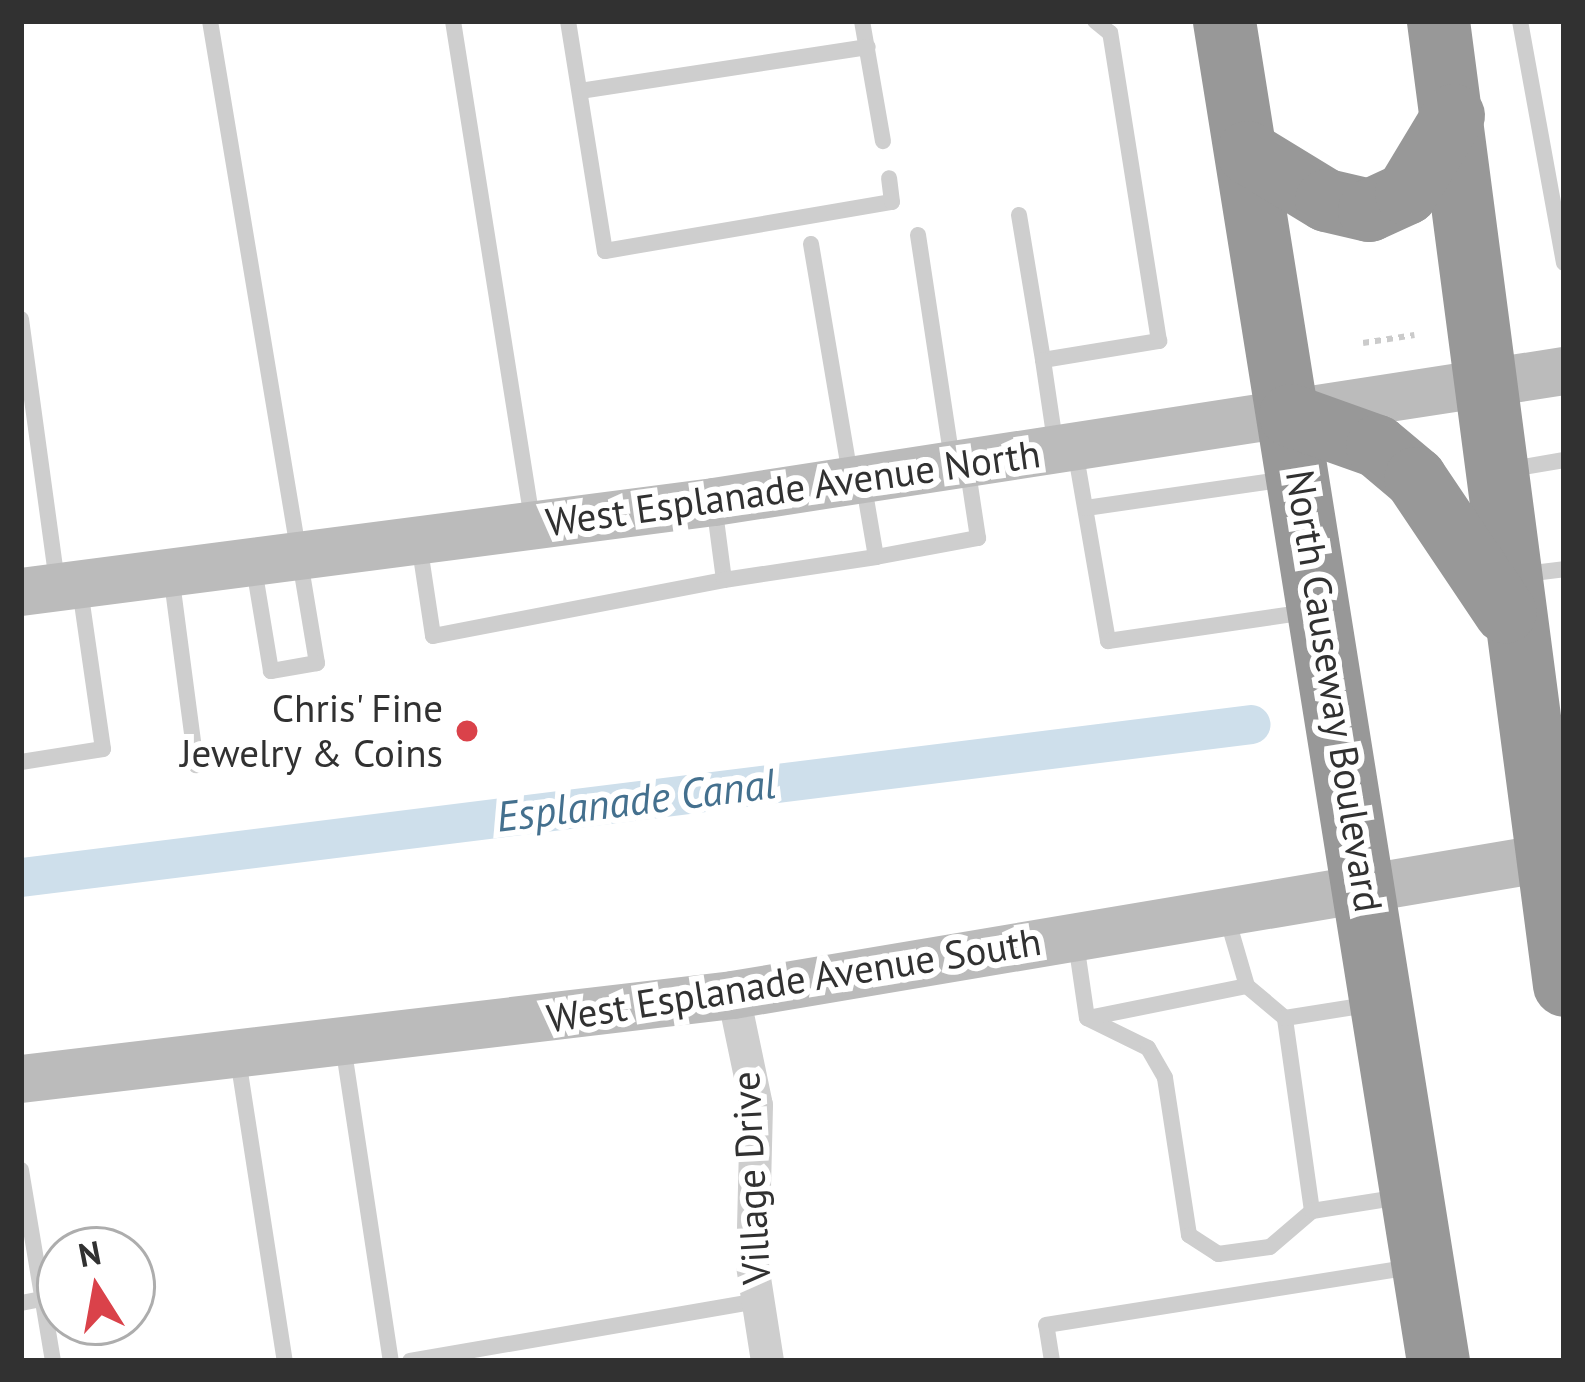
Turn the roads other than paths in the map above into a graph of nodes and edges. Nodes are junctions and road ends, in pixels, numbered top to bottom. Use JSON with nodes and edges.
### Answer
{"nodes":[{"id":1,"x":210,"y":21,"type":"edge"},
{"id":2,"x":453,"y":21,"type":"edge"},
{"id":3,"x":579,"y":21,"type":"edge"},
{"id":4,"x":862,"y":21,"type":"edge"},
{"id":5,"x":1095,"y":21,"type":"edge"},
{"id":6,"x":1224,"y":21,"type":"edge"},
{"id":7,"x":1438,"y":21,"type":"edge"},
{"id":8,"x":1520,"y":21,"type":"edge"},
{"id":9,"x":568,"y":22,"type":"edge"},
{"id":10,"x":868,"y":47,"type":"junction"},
{"id":11,"x":580,"y":91,"type":"junction"},
{"id":12,"x":1453,"y":115,"type":"junction"},
{"id":13,"x":883,"y":141,"type":"dead end"},
{"id":14,"x":1247,"y":152,"type":"junction"},
{"id":15,"x":889,"y":178,"type":"dead end"},
{"id":16,"x":1019,"y":215,"type":"dead end"},
{"id":17,"x":918,"y":235,"type":"dead end"},
{"id":18,"x":811,"y":244,"type":"dead end"},
{"id":19,"x":1564,"y":263,"type":"edge"},
{"id":20,"x":21,"y":320,"type":"edge"},
{"id":21,"x":1043,"y":359,"type":"junction"},
{"id":22,"x":1564,"y":370,"type":"edge"},
{"id":23,"x":1480,"y":384,"type":"junction"},
{"id":24,"x":1290,"y":415,"type":"junction"},
{"id":25,"x":1066,"y":448,"type":"junction"},
{"id":26,"x":1564,"y":460,"type":"edge"},
{"id":27,"x":960,"y":465,"type":"junction"},
{"id":28,"x":1492,"y":472,"type":"junction"},
{"id":29,"x":1299,"y":477,"type":"junction"},
{"id":30,"x":857,"y":480,"type":"junction"},
{"id":31,"x":714,"y":502,"type":"junction"},
{"id":32,"x":1086,"y":508,"type":"junction"},
{"id":33,"x":533,"y":526,"type":"junction"},
{"id":34,"x":418,"y":543,"type":"junction"},
{"id":35,"x":302,"y":556,"type":"junction"},
{"id":36,"x":876,"y":556,"type":"junction"},
{"id":37,"x":253,"y":562,"type":"junction"},
{"id":38,"x":171,"y":573,"type":"junction"},
{"id":39,"x":724,"y":580,"type":"junction"},
{"id":40,"x":53,"y":588,"type":"edge"},
{"id":41,"x":1527,"y":589,"type":"edge"},
{"id":42,"x":1319,"y":610,"type":"junction"},
{"id":43,"x":21,"y":762,"type":"edge"},
{"id":44,"x":196,"y":765,"type":"dead end"},
{"id":45,"x":1554,"y":856,"type":"edge"},
{"id":46,"x":1365,"y":886,"type":"junction"},
{"id":47,"x":1226,"y":911,"type":"junction"},
{"id":48,"x":1075,"y":936,"type":"junction"},
{"id":49,"x":1247,"y":986,"type":"junction"},
{"id":50,"x":1564,"y":986,"type":"edge"},
{"id":51,"x":734,"y":995,"type":"junction"},
{"id":52,"x":1383,"y":1003,"type":"junction"},
{"id":53,"x":1087,"y":1018,"type":"junction"},
{"id":54,"x":1285,"y":1018,"type":"junction"},
{"id":55,"x":343,"y":1045,"type":"junction"},
{"id":56,"x":237,"y":1058,"type":"junction"},
{"id":57,"x":21,"y":1079,"type":"edge"},
{"id":58,"x":21,"y":1170,"type":"edge"},
{"id":59,"x":1413,"y":1195,"type":"junction"},
{"id":60,"x":1312,"y":1211,"type":"junction"},
{"id":61,"x":36,"y":1262,"type":"edge"},
{"id":62,"x":1424,"y":1265,"type":"junction"},
{"id":63,"x":758,"y":1300,"type":"junction"},
{"id":64,"x":285,"y":1361,"type":"edge"},
{"id":65,"x":392,"y":1361,"type":"edge"},
{"id":66,"x":410,"y":1361,"type":"edge"},
{"id":67,"x":767,"y":1361,"type":"edge"},
{"id":68,"x":1052,"y":1361,"type":"edge"},
{"id":69,"x":1438,"y":1361,"type":"edge"}],
"edges":[{"from":1,"to":35,"type":"lane"},
{"from":2,"to":33,"type":"lane"},
{"from":3,"to":9,"type":"lane"},
{"from":4,"to":10,"type":"lane"},
{"from":5,"to":21,"type":"lane"},
{"from":6,"to":14,"type":"highway","name":"North Causeway Boulevard"},
{"from":7,"to":12,"type":"highway"},
{"from":8,"to":19,"type":"lane"},
{"from":9,"to":11,"type":"lane"},
{"from":10,"to":11,"type":"lane"},
{"from":10,"to":13,"type":"lane"},
{"from":11,"to":15,"type":"lane"},
{"from":12,"to":14,"type":"highway"},
{"from":12,"to":23,"type":"highway"},
{"from":14,"to":24,"type":"highway","name":"North Causeway Boulevard"},
{"from":16,"to":21,"type":"lane"},
{"from":17,"to":27,"type":"lane"},
{"from":18,"to":30,"type":"lane"},
{"from":20,"to":40,"type":"lane"},
{"from":21,"to":25,"type":"lane"},
{"from":22,"to":23,"type":"main road","name":"West Esplanade Avenue North"},
{"from":23,"to":24,"type":"main road","name":"West Esplanade Avenue North"},
{"from":23,"to":28,"type":"highway"},
{"from":24,"to":25,"type":"main road","name":"West Esplanade Avenue North"},
{"from":24,"to":29,"type":"highway","name":"North Causeway Boulevard"},
{"from":24,"to":41,"type":"highway"},
{"from":25,"to":27,"type":"main road","name":"West Esplanade Avenue North"},
{"from":25,"to":32,"type":"lane"},
{"from":26,"to":28,"type":"lane"},
{"from":27,"to":30,"type":"main road","name":"West Esplanade Avenue North"},
{"from":27,"to":36,"type":"lane"},
{"from":28,"to":41,"type":"highway"},
{"from":29,"to":32,"type":"lane"},
{"from":29,"to":42,"type":"highway","name":"North Causeway Boulevard"},
{"from":30,"to":31,"type":"main road","name":"West Esplanade Avenue North"},
{"from":30,"to":36,"type":"lane"},
{"from":31,"to":33,"type":"main road","name":"West Esplanade Avenue North"},
{"from":31,"to":39,"type":"lane"},
{"from":32,"to":42,"type":"lane"},
{"from":33,"to":34,"type":"main road","name":"West Esplanade Avenue North"},
{"from":34,"to":35,"type":"main road","name":"West Esplanade Avenue North"},
{"from":34,"to":39,"type":"lane"},
{"from":35,"to":37,"type":"main road","name":"West Esplanade Avenue North"},
{"from":35,"to":37,"type":"lane"},
{"from":36,"to":39,"type":"lane"},
{"from":37,"to":38,"type":"main road","name":"West Esplanade Avenue North"},
{"from":38,"to":40,"type":"main road","name":"West Esplanade Avenue North"},
{"from":38,"to":44,"type":"lane"},
{"from":40,"to":43,"type":"lane"},
{"from":41,"to":45,"type":"highway"},
{"from":42,"to":46,"type":"highway","name":"North Causeway Boulevard"},
{"from":45,"to":46,"type":"main road","name":"West Esplanade Avenue South"},
{"from":45,"to":50,"type":"highway"},
{"from":46,"to":47,"type":"main road","name":"West Esplanade Avenue South"},
{"from":46,"to":52,"type":"highway","name":"North Causeway Boulevard"},
{"from":47,"to":48,"type":"main road","name":"West Esplanade Avenue South"},
{"from":47,"to":49,"type":"lane"},
{"from":48,"to":51,"type":"main road","name":"West Esplanade Avenue South"},
{"from":48,"to":53,"type":"lane"},
{"from":49,"to":53,"type":"lane"},
{"from":49,"to":54,"type":"lane"},
{"from":51,"to":55,"type":"main road","name":"West Esplanade Avenue South"},
{"from":51,"to":63,"type":"street","name":"Village Drive"},
{"from":52,"to":54,"type":"lane"},
{"from":52,"to":59,"type":"highway","name":"North Causeway Boulevard"},
{"from":53,"to":60,"type":"lane"},
{"from":54,"to":60,"type":"lane"},
{"from":55,"to":56,"type":"main road","name":"West Esplanade Avenue South"},
{"from":55,"to":65,"type":"lane"},
{"from":56,"to":57,"type":"main road","name":"West Esplanade Avenue South"},
{"from":56,"to":64,"type":"lane"},
{"from":58,"to":61,"type":"lane"},
{"from":59,"to":60,"type":"lane"},
{"from":59,"to":62,"type":"highway","name":"North Causeway Boulevard"},
{"from":62,"to":68,"type":"lane"},
{"from":62,"to":69,"type":"highway","name":"North Causeway Boulevard"},
{"from":63,"to":66,"type":"lane"},
{"from":63,"to":67,"type":"street","name":"Village Drive"}]}
